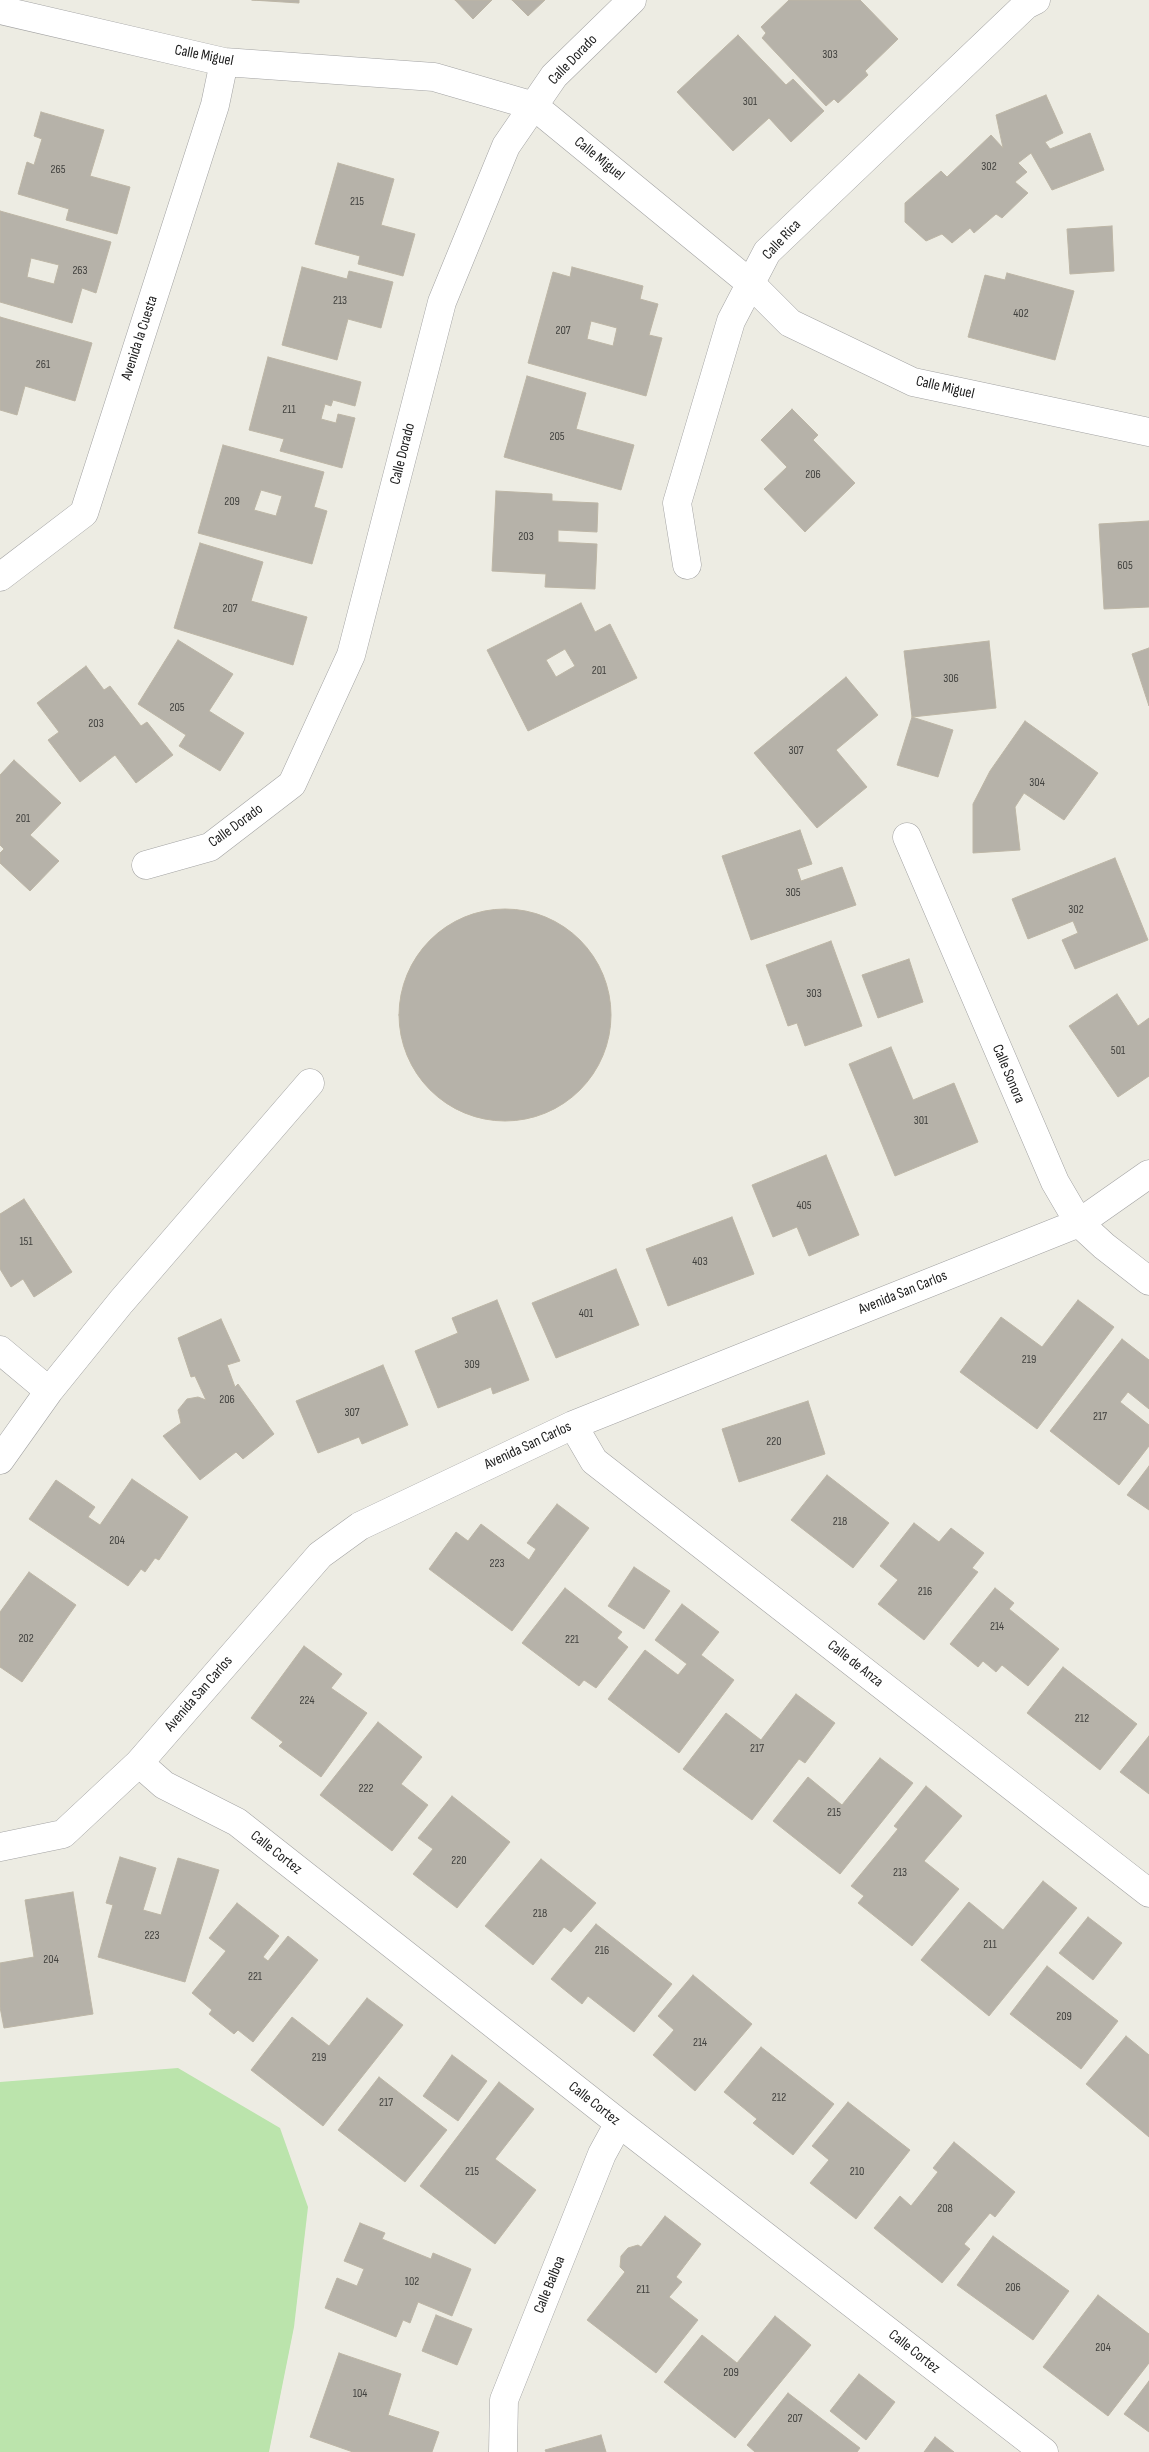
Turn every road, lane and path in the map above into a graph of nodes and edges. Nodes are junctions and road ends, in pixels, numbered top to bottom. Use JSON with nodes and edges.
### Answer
{"nodes":[{"id":1,"x":632,"y":0,"type":"edge"},
{"id":2,"x":1036,"y":0,"type":"edge"},
{"id":3,"x":0,"y":10,"type":"edge"},
{"id":4,"x":224,"y":62,"type":"junction"},
{"id":5,"x":534,"y":106,"type":"junction"},
{"id":6,"x":750,"y":283,"type":"junction"},
{"id":7,"x":1149,"y":432,"type":"edge"},
{"id":8,"x":687,"y":565,"type":"dead end"},
{"id":9,"x":0,"y":577,"type":"edge"},
{"id":10,"x":907,"y":838,"type":"dead end"},
{"id":11,"x":146,"y":865,"type":"dead end"},
{"id":12,"x":310,"y":1083,"type":"dead end"},
{"id":13,"x":1149,"y":1174,"type":"edge"},
{"id":14,"x":1079,"y":1223,"type":"junction"},
{"id":15,"x":1149,"y":1281,"type":"edge"},
{"id":16,"x":0,"y":1350,"type":"edge"},
{"id":17,"x":49,"y":1391,"type":"junction"},
{"id":18,"x":574,"y":1425,"type":"junction"},
{"id":19,"x":0,"y":1460,"type":"edge"},
{"id":20,"x":139,"y":1763,"type":"junction"},
{"id":21,"x":0,"y":1847,"type":"edge"},
{"id":22,"x":1149,"y":1893,"type":"edge"},
{"id":23,"x":619,"y":2123,"type":"junction"},
{"id":24,"x":502,"y":2452,"type":"edge"},
{"id":25,"x":1044,"y":2452,"type":"edge"}],
"edges":[{"from":1,"to":5,"type":"street","name":"Calle Dorado"},
{"from":2,"to":6,"type":"street","name":"Calle Rica"},
{"from":3,"to":4,"type":"street","name":"Calle Miguel"},
{"from":4,"to":5,"type":"street","name":"Calle Miguel"},
{"from":4,"to":9,"type":"street","name":"Avenida la Cuesta"},
{"from":5,"to":6,"type":"street","name":"Calle Miguel"},
{"from":5,"to":11,"type":"street","name":"Calle Dorado"},
{"from":6,"to":7,"type":"street","name":"Calle Miguel"},
{"from":6,"to":8,"type":"street","name":"Calle Rica"},
{"from":10,"to":14,"type":"street","name":"Calle Sonora"},
{"from":12,"to":17,"type":"street"},
{"from":13,"to":14,"type":"street","name":"Avenida San Carlos"},
{"from":14,"to":15,"type":"street","name":"Calle Sonora"},
{"from":14,"to":18,"type":"street","name":"Avenida San Carlos"},
{"from":16,"to":17,"type":"street"},
{"from":17,"to":19,"type":"street"},
{"from":18,"to":20,"type":"street","name":"Avenida San Carlos"},
{"from":18,"to":22,"type":"street","name":"Calle de Anza"},
{"from":20,"to":21,"type":"street","name":"Avenida San Carlos"},
{"from":20,"to":23,"type":"street","name":"Calle Cortez"},
{"from":23,"to":24,"type":"street","name":"Calle Balboa"},
{"from":23,"to":25,"type":"street","name":"Calle Cortez"}]}
